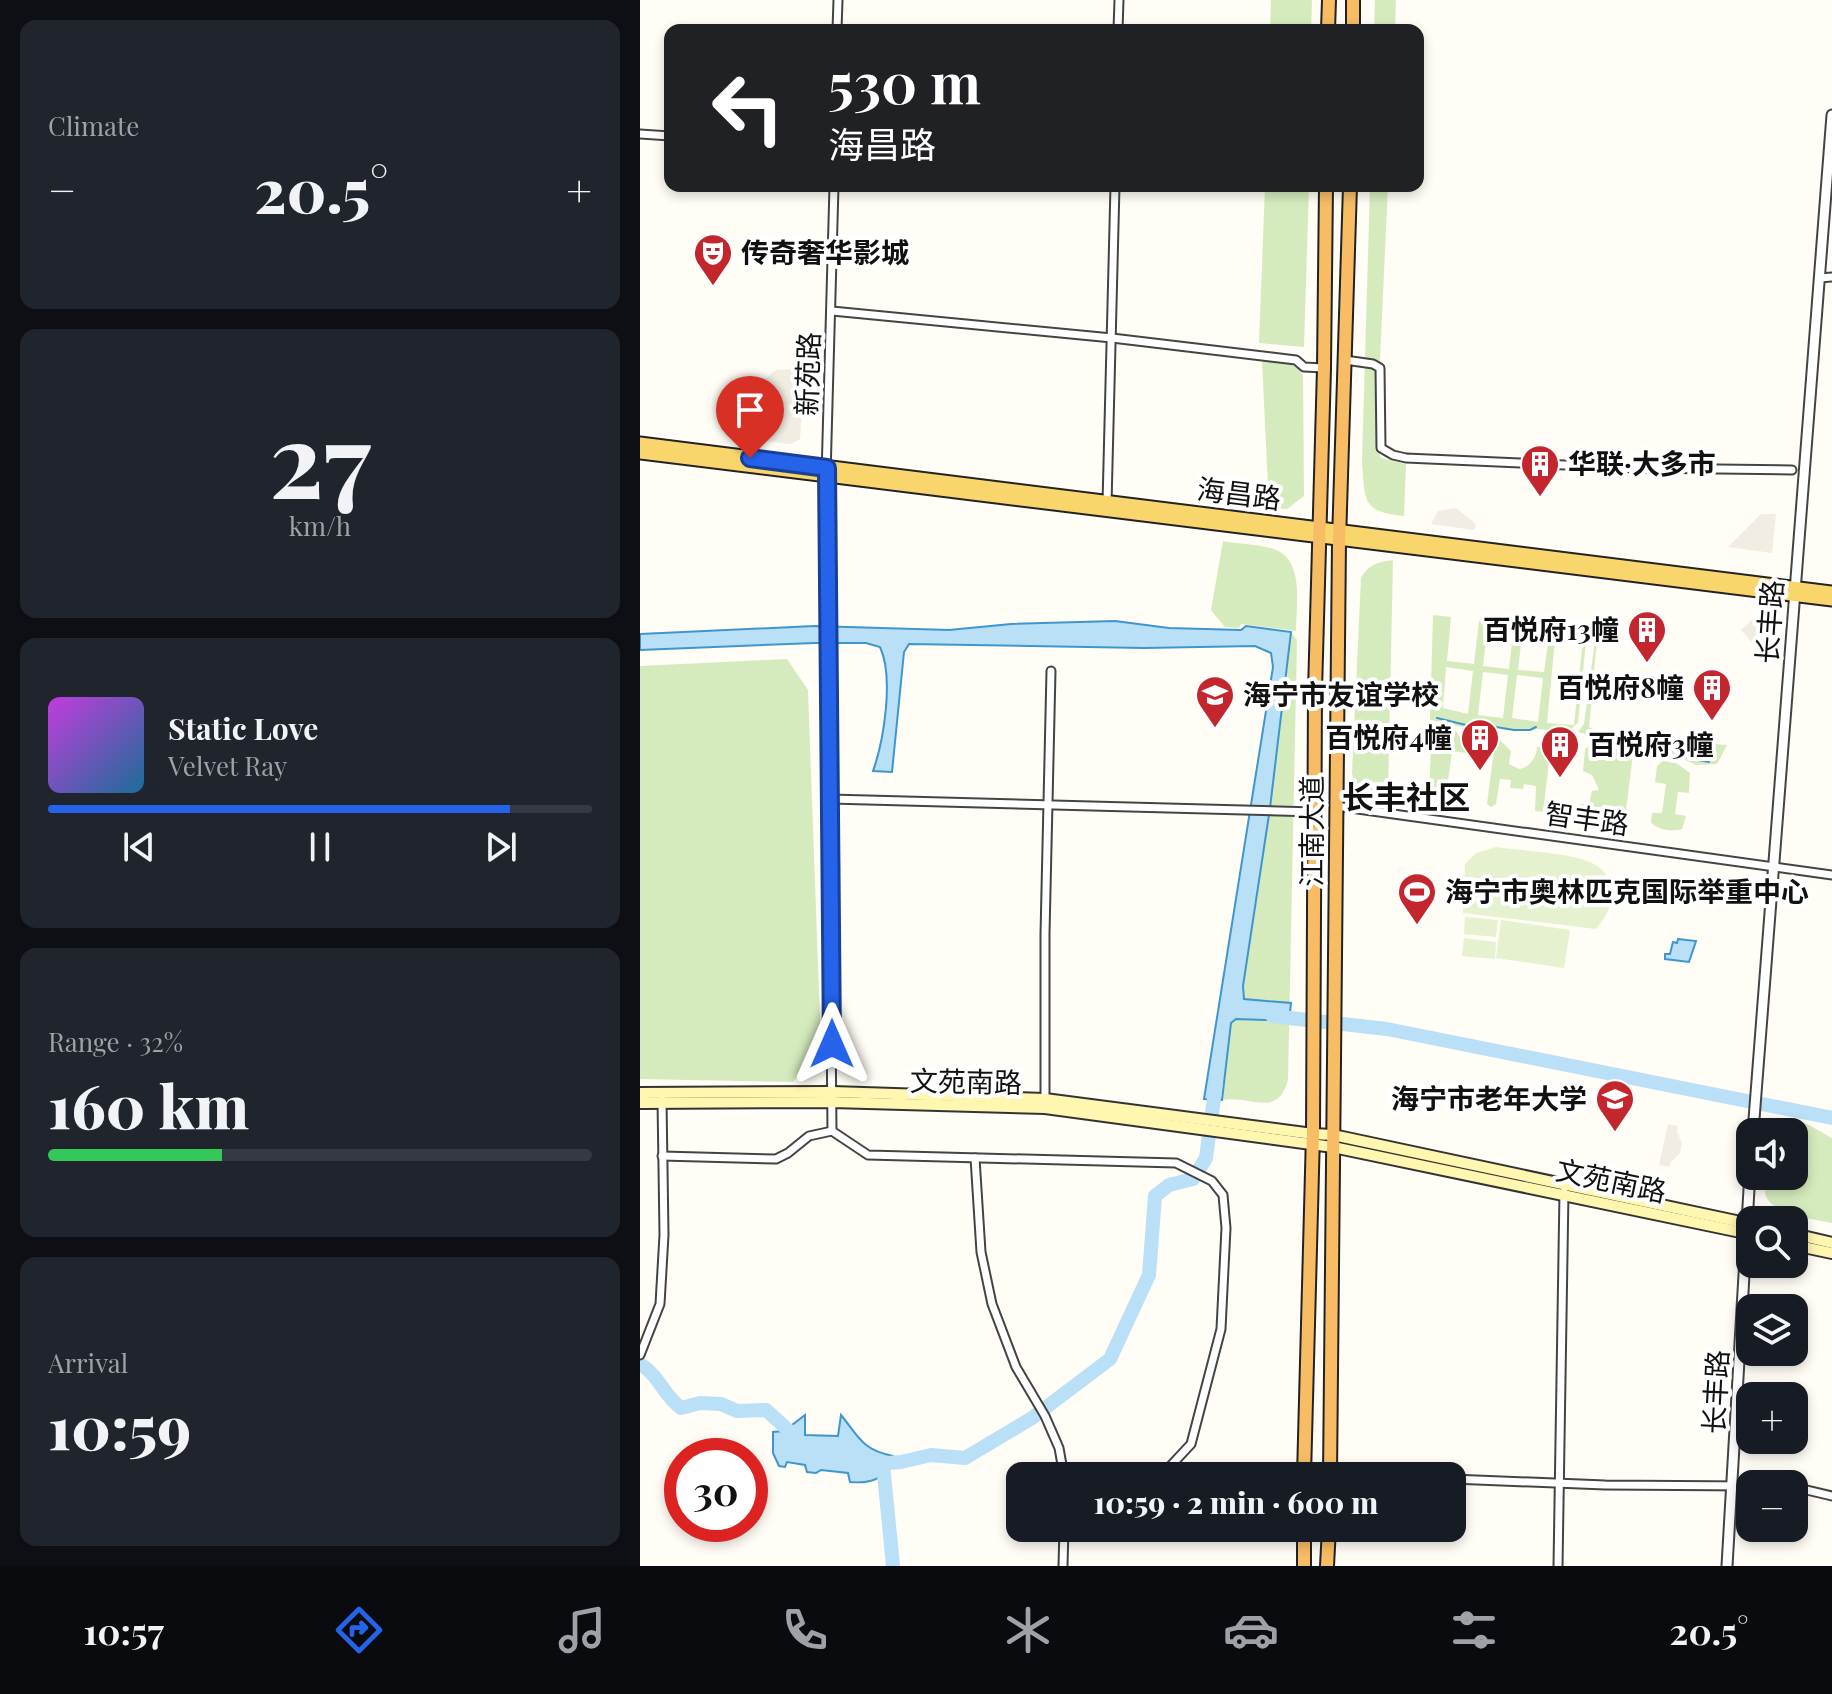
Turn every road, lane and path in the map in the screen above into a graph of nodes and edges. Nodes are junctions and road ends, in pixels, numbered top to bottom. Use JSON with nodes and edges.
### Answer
{"nodes":[{"id":1,"x":838,"y":0,"type":"edge"},
{"id":2,"x":1119,"y":0,"type":"edge"},
{"id":3,"x":1329,"y":0,"type":"edge"},
{"id":4,"x":1353,"y":0,"type":"edge"},
{"id":5,"x":837,"y":24,"type":"edge"},
{"id":6,"x":1118,"y":24,"type":"edge"},
{"id":7,"x":1328,"y":24,"type":"edge"},
{"id":8,"x":1353,"y":24,"type":"edge"},
{"id":9,"x":1832,"y":115,"type":"edge"},
{"id":10,"x":640,"y":134,"type":"edge"},
{"id":11,"x":664,"y":136,"type":"edge"},
{"id":12,"x":834,"y":192,"type":"edge"},
{"id":13,"x":1115,"y":192,"type":"edge"},
{"id":14,"x":1326,"y":192,"type":"edge"},
{"id":15,"x":1350,"y":192,"type":"edge"},
{"id":16,"x":1832,"y":277,"type":"edge"},
{"id":17,"x":1819,"y":278,"type":"junction"},
{"id":18,"x":832,"y":311,"type":"junction"},
{"id":19,"x":1112,"y":338,"type":"junction"},
{"id":20,"x":1345,"y":360,"type":"junction"},
{"id":21,"x":1324,"y":368,"type":"junction"},
{"id":22,"x":640,"y":443,"type":"edge"},
{"id":23,"x":640,"y":453,"type":"edge"},
{"id":24,"x":1792,"y":470,"type":"dead end"},
{"id":25,"x":826,"y":472,"type":"junction"},
{"id":26,"x":1107,"y":507,"type":"junction"},
{"id":27,"x":1319,"y":534,"type":"junction"},
{"id":28,"x":1339,"y":536,"type":"junction"},
{"id":29,"x":1794,"y":591,"type":"junction"},
{"id":30,"x":1832,"y":592,"type":"edge"},
{"id":31,"x":1832,"y":600,"type":"edge"},
{"id":32,"x":1051,"y":671,"type":"dead end"},
{"id":33,"x":830,"y":799,"type":"junction"},
{"id":34,"x":1049,"y":806,"type":"junction"},
{"id":35,"x":1336,"y":806,"type":"junction"},
{"id":36,"x":1316,"y":812,"type":"junction"},
{"id":37,"x":1774,"y":868,"type":"junction"},
{"id":38,"x":1832,"y":875,"type":"edge"},
{"id":39,"x":640,"y":1093,"type":"edge"},
{"id":40,"x":833,"y":1097,"type":"junction"},
{"id":41,"x":662,"y":1099,"type":"junction"},
{"id":42,"x":1045,"y":1099,"type":"junction"},
{"id":43,"x":640,"y":1103,"type":"edge"},
{"id":44,"x":1754,"y":1118,"type":"edge"},
{"id":45,"x":1193,"y":1122,"type":"junction"},
{"id":46,"x":832,"y":1131,"type":"junction"},
{"id":47,"x":1313,"y":1139,"type":"junction"},
{"id":48,"x":1333,"y":1141,"type":"junction"},
{"id":49,"x":662,"y":1156,"type":"junction"},
{"id":50,"x":975,"y":1158,"type":"junction"},
{"id":51,"x":1564,"y":1190,"type":"junction"},
{"id":52,"x":1736,"y":1226,"type":"edge"},
{"id":53,"x":1808,"y":1237,"type":"edge"},
{"id":54,"x":1832,"y":1243,"type":"edge"},
{"id":55,"x":1808,"y":1248,"type":"edge"},
{"id":56,"x":1832,"y":1253,"type":"edge"},
{"id":57,"x":1745,"y":1278,"type":"edge"},
{"id":58,"x":641,"y":1353,"type":"edge"},
{"id":59,"x":1062,"y":1462,"type":"edge"},
{"id":60,"x":1174,"y":1462,"type":"edge"},
{"id":61,"x":1304,"y":1462,"type":"edge"},
{"id":62,"x":1330,"y":1462,"type":"edge"},
{"id":63,"x":1466,"y":1480,"type":"edge"},
{"id":64,"x":1560,"y":1483,"type":"junction"},
{"id":65,"x":1733,"y":1485,"type":"junction"},
{"id":66,"x":1736,"y":1485,"type":"edge"},
{"id":67,"x":1808,"y":1490,"type":"edge"},
{"id":68,"x":1832,"y":1496,"type":"edge"},
{"id":69,"x":1064,"y":1542,"type":"edge"},
{"id":70,"x":1304,"y":1542,"type":"edge"},
{"id":71,"x":1328,"y":1542,"type":"edge"},
{"id":72,"x":1063,"y":1566,"type":"edge"},
{"id":73,"x":1304,"y":1566,"type":"edge"},
{"id":74,"x":1327,"y":1566,"type":"edge"},
{"id":75,"x":1558,"y":1566,"type":"edge"},
{"id":76,"x":1727,"y":1566,"type":"edge"}],
"edges":[{"from":1,"to":5,"type":"street"},
{"from":2,"to":6,"type":"street"},
{"from":3,"to":7,"type":"highway"},
{"from":4,"to":8,"type":"highway"},
{"from":9,"to":17,"type":"street","name":"长丰路"},
{"from":10,"to":11,"type":"street"},
{"from":12,"to":18,"type":"street","name":"新苑路"},
{"from":13,"to":19,"type":"street"},
{"from":14,"to":21,"type":"highway","name":"江南大道"},
{"from":15,"to":20,"type":"highway","name":"江南大道"},
{"from":16,"to":17,"type":"street"},
{"from":17,"to":29,"type":"street","name":"长丰路"},
{"from":18,"to":19,"type":"street"},
{"from":18,"to":25,"type":"street","name":"新苑路"},
{"from":19,"to":21,"type":"street"},
{"from":19,"to":26,"type":"street"},
{"from":20,"to":24,"type":"street"},
{"from":20,"to":28,"type":"highway","name":"江南大道"},
{"from":21,"to":27,"type":"highway","name":"江南大道"},
{"from":22,"to":25,"type":"main road","name":"海昌路"},
{"from":23,"to":25,"type":"main road","name":"海昌路"},
{"from":25,"to":26,"type":"main road","name":"海昌路"},
{"from":25,"to":33,"type":"street","name":"新苑路"},
{"from":26,"to":27,"type":"main road","name":"海昌路"},
{"from":27,"to":28,"type":"main road","name":"海昌路"},
{"from":27,"to":36,"type":"highway","name":"江南大道"},
{"from":28,"to":29,"type":"main road","name":"海昌路"},
{"from":28,"to":35,"type":"highway","name":"江南大道"},
{"from":29,"to":30,"type":"main road","name":"海昌路"},
{"from":29,"to":31,"type":"main road","name":"海昌路"},
{"from":29,"to":37,"type":"street","name":"长丰路"},
{"from":32,"to":34,"type":"street"},
{"from":33,"to":34,"type":"street"},
{"from":33,"to":40,"type":"street","name":"新苑路"},
{"from":34,"to":36,"type":"street"},
{"from":34,"to":42,"type":"street"},
{"from":35,"to":37,"type":"street","name":"智丰路"},
{"from":35,"to":48,"type":"highway","name":"江南大道"},
{"from":36,"to":47,"type":"highway","name":"江南大道"},
{"from":37,"to":38,"type":"street","name":"智丰路"},
{"from":37,"to":44,"type":"street","name":"长丰路"},
{"from":39,"to":41,"type":"main road","name":"文苑南路"},
{"from":40,"to":41,"type":"main road","name":"文苑南路"},
{"from":40,"to":42,"type":"main road","name":"文苑南路"},
{"from":40,"to":45,"type":"main road","name":"文苑南路"},
{"from":40,"to":46,"type":"street","name":"新苑路"},
{"from":41,"to":43,"type":"main road","name":"文苑南路"},
{"from":41,"to":49,"type":"street"},
{"from":42,"to":45,"type":"main road","name":"文苑南路"},
{"from":45,"to":47,"type":"main road","name":"文苑南路"},
{"from":46,"to":49,"type":"street"},
{"from":46,"to":50,"type":"street"},
{"from":47,"to":48,"type":"main road","name":"文苑南路"},
{"from":47,"to":61,"type":"highway","name":"江南大道"},
{"from":48,"to":51,"type":"main road","name":"文苑南路"},
{"from":48,"to":62,"type":"highway","name":"江南大道"},
{"from":49,"to":58,"type":"street"},
{"from":50,"to":59,"type":"street"},
{"from":50,"to":60,"type":"street"},
{"from":51,"to":52,"type":"main road","name":"文苑南路"},
{"from":51,"to":64,"type":"street"},
{"from":53,"to":54,"type":"main road"},
{"from":55,"to":56,"type":"main road"},
{"from":57,"to":65,"type":"street","name":"长丰路"},
{"from":63,"to":64,"type":"street"},
{"from":64,"to":65,"type":"street"},
{"from":64,"to":75,"type":"street"},
{"from":65,"to":66,"type":"street"},
{"from":65,"to":76,"type":"street","name":"长丰路"},
{"from":67,"to":68,"type":"street"},
{"from":69,"to":72,"type":"street"},
{"from":70,"to":73,"type":"highway"},
{"from":71,"to":74,"type":"highway"}]}
